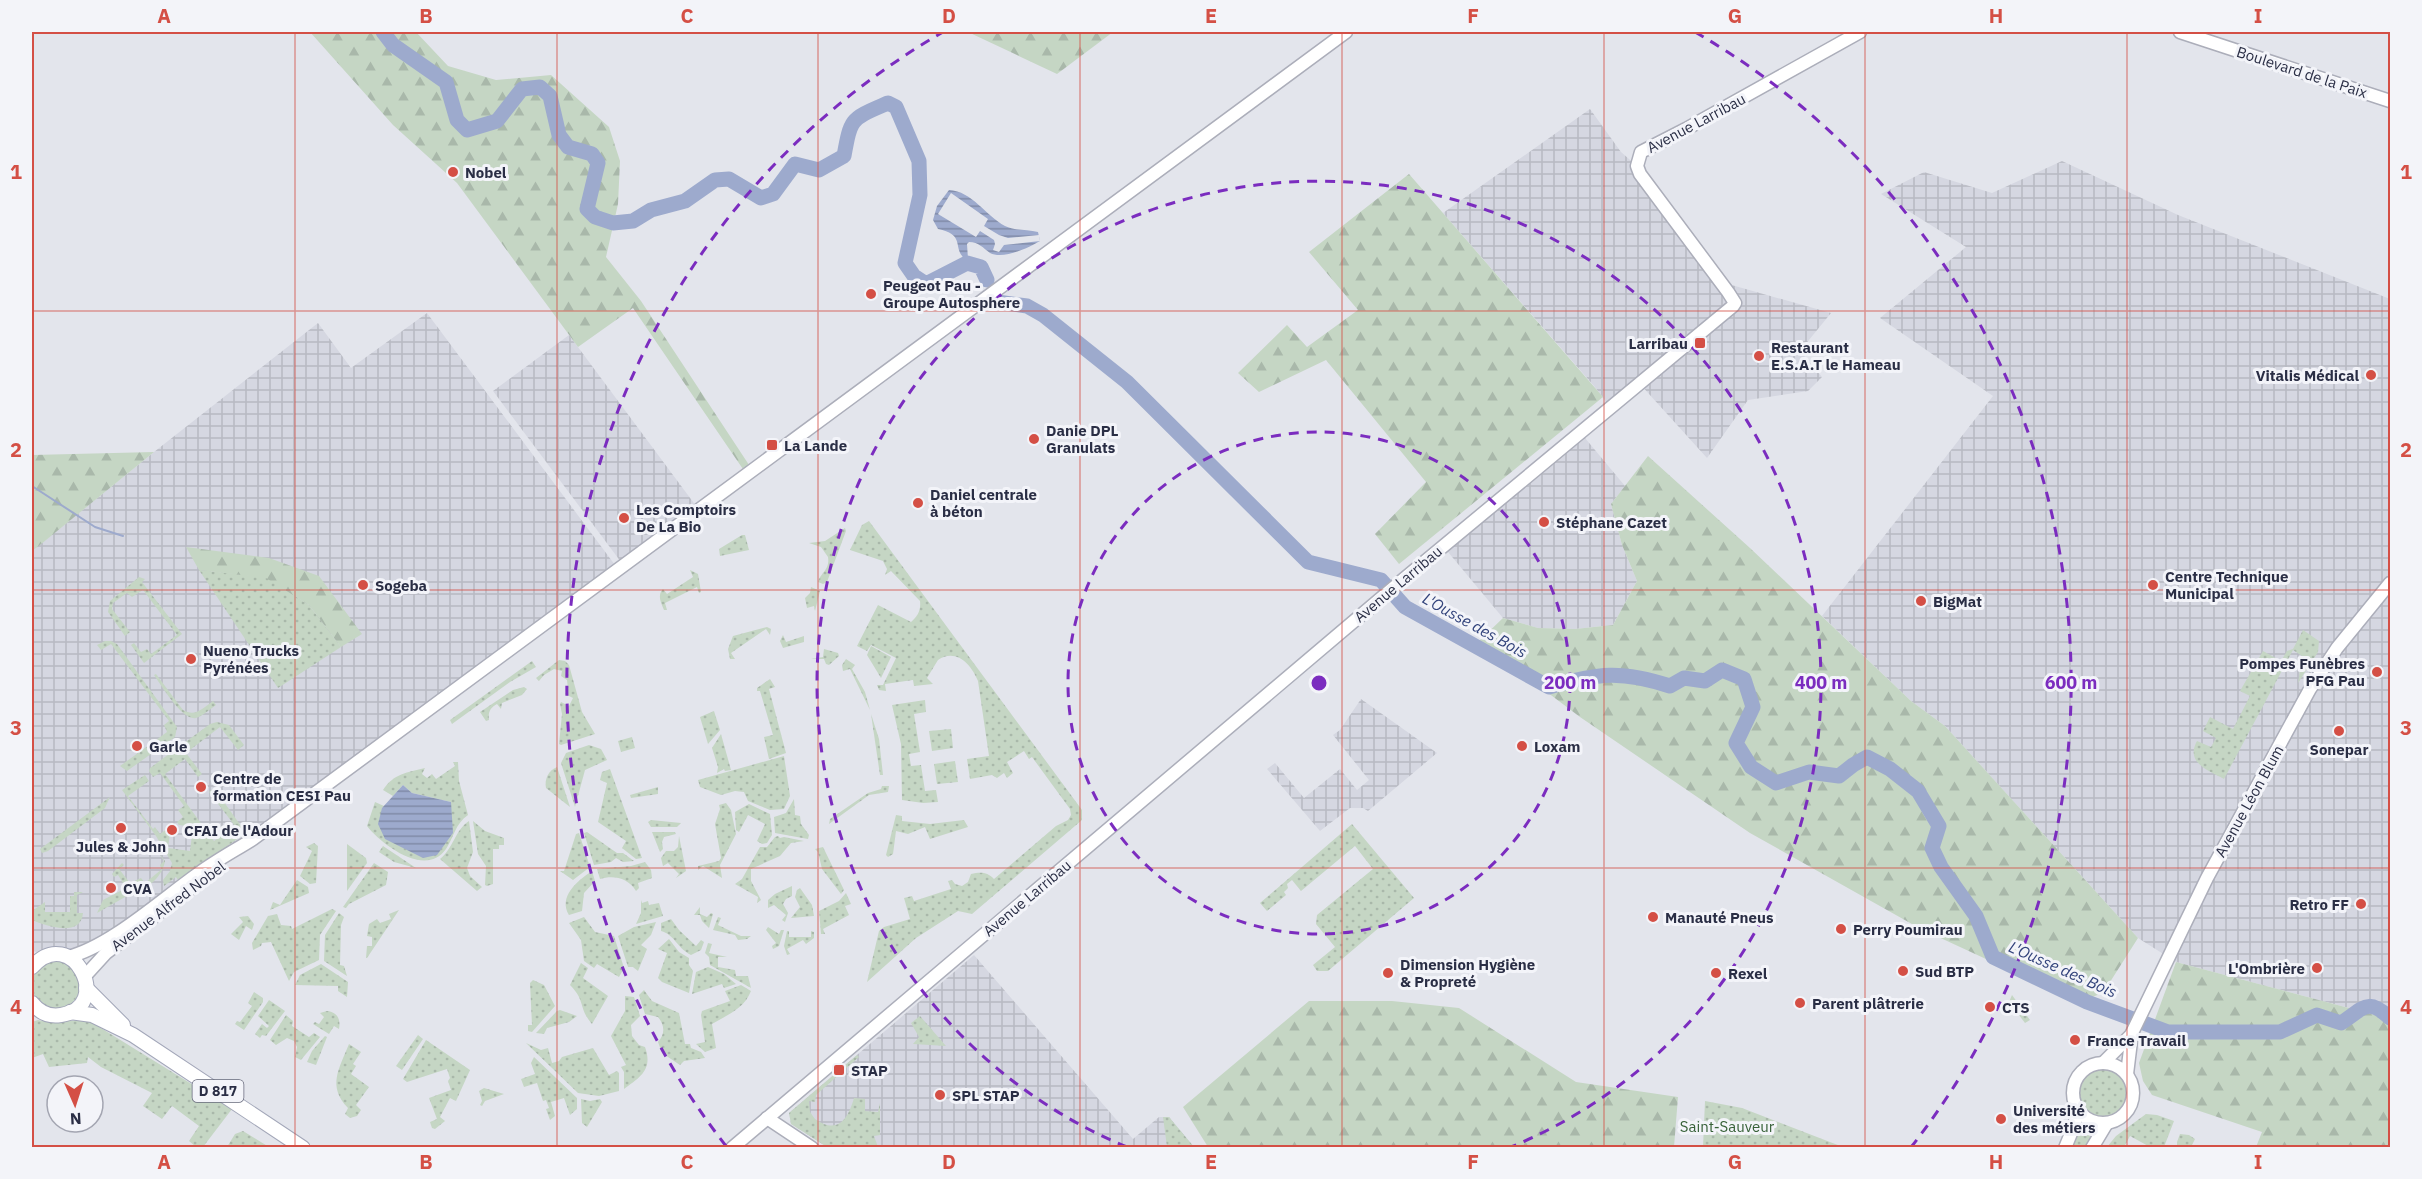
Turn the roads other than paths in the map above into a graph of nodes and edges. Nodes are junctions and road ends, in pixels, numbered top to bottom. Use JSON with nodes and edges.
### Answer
{"nodes":[{"id":1,"x":1346,"y":32,"type":"edge"},
{"id":2,"x":1860,"y":32,"type":"edge"},
{"id":3,"x":2180,"y":32,"type":"edge"},
{"id":4,"x":2391,"y":101,"type":"edge"},
{"id":5,"x":2391,"y":583,"type":"edge"},
{"id":6,"x":253,"y":839,"type":"junction"},
{"id":7,"x":32,"y":950,"type":"edge"},
{"id":8,"x":46,"y":957,"type":"junction"},
{"id":9,"x":68,"y":957,"type":"junction"},
{"id":10,"x":32,"y":967,"type":"edge"},
{"id":11,"x":86,"y":982,"type":"junction"},
{"id":12,"x":35,"y":1010,"type":"edge"},
{"id":13,"x":70,"y":1012,"type":"junction"},
{"id":14,"x":2134,"y":1030,"type":"junction"},
{"id":15,"x":133,"y":1035,"type":"junction"},
{"id":16,"x":2103,"y":1063,"type":"junction"},
{"id":17,"x":2127,"y":1074,"type":"junction"},
{"id":18,"x":2078,"y":1110,"type":"junction"},
{"id":19,"x":767,"y":1118,"type":"junction"},
{"id":20,"x":2107,"y":1123,"type":"junction"},
{"id":21,"x":303,"y":1148,"type":"edge"},
{"id":22,"x":732,"y":1148,"type":"edge"},
{"id":23,"x":812,"y":1148,"type":"edge"},
{"id":24,"x":2065,"y":1148,"type":"edge"},
{"id":25,"x":2092,"y":1148,"type":"edge"}],
"edges":[{"from":1,"to":6,"type":"street"},
{"from":2,"to":19,"type":"street","name":"Avenue Larribau"},
{"from":3,"to":4,"type":"street","name":"Boulevard de la Paix"},
{"from":5,"to":14,"type":"street","name":"Avenue Léon Blum"},
{"from":6,"to":9,"type":"street"},
{"from":6,"to":11,"type":"street","name":"Avenue Alfred Nobel"},
{"from":7,"to":8,"type":"main road"},
{"from":8,"to":9,"type":"main road"},
{"from":8,"to":10,"type":"main road"},
{"from":9,"to":11,"type":"main road"},
{"from":11,"to":13,"type":"main road"},
{"from":11,"to":15,"type":"main road","number":"D 817"},
{"from":12,"to":13,"type":"main road"},
{"from":13,"to":15,"type":"main road","number":"D 817"},
{"from":14,"to":16,"type":"street","name":"Avenue Léon Blum"},
{"from":14,"to":17,"type":"street","name":"Avenue Léon Blum"},
{"from":15,"to":21,"type":"main road","number":"D 817"},
{"from":16,"to":17,"type":"street"},
{"from":16,"to":18,"type":"street"},
{"from":17,"to":20,"type":"street"},
{"from":18,"to":20,"type":"street"},
{"from":18,"to":24,"type":"street"},
{"from":19,"to":22,"type":"street","name":"Avenue Larribau"},
{"from":19,"to":23,"type":"street"},
{"from":20,"to":25,"type":"street"}]}
